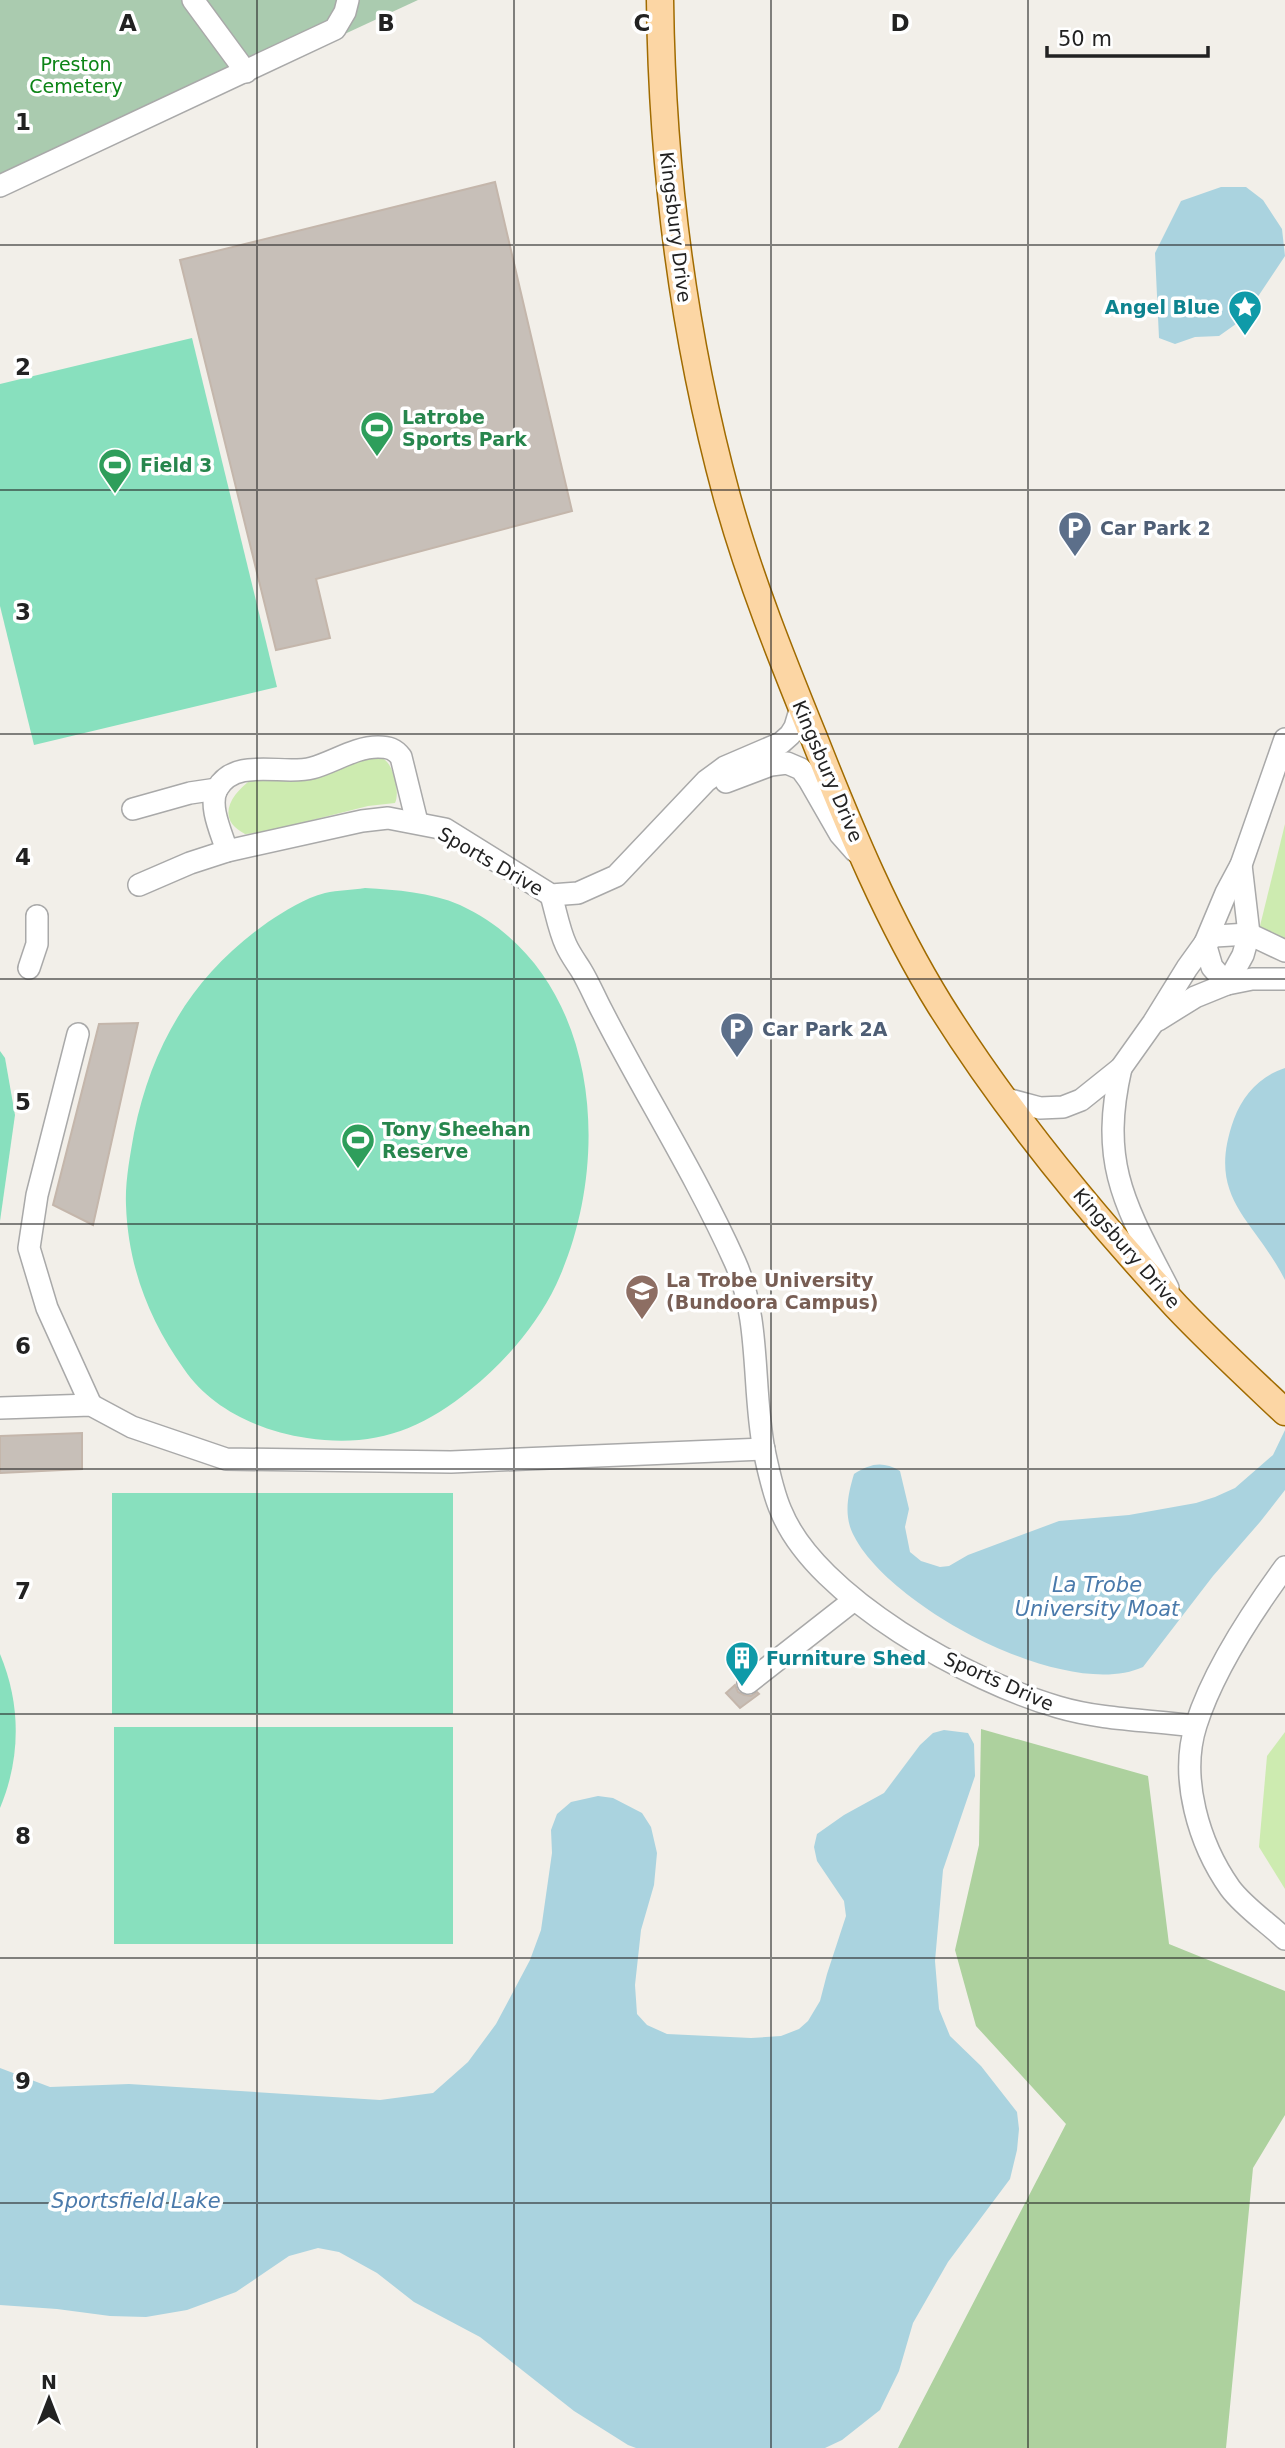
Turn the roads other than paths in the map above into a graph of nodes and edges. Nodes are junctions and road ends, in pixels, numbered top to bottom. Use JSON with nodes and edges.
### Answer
{"nodes":[{"id":1,"x":193,"y":0,"type":"edge"},
{"id":2,"x":348,"y":0,"type":"edge"},
{"id":3,"x":660,"y":0,"type":"edge"},
{"id":4,"x":246,"y":72,"type":"junction"},
{"id":5,"x":0,"y":186,"type":"edge"},
{"id":6,"x":801,"y":707,"type":"junction"},
{"id":7,"x":1285,"y":739,"type":"edge"},
{"id":8,"x":217,"y":789,"type":"junction"},
{"id":9,"x":695,"y":793,"type":"junction"},
{"id":10,"x":133,"y":809,"type":"dead end"},
{"id":11,"x":417,"y":822,"type":"junction"},
{"id":12,"x":227,"y":851,"type":"junction"},
{"id":13,"x":867,"y":864,"type":"junction"},
{"id":14,"x":1241,"y":865,"type":"junction"},
{"id":15,"x":139,"y":885,"type":"dead end"},
{"id":16,"x":551,"y":895,"type":"junction"},
{"id":17,"x":37,"y":916,"type":"dead end"},
{"id":18,"x":1249,"y":934,"type":"junction"},
{"id":19,"x":1205,"y":943,"type":"junction"},
{"id":20,"x":1285,"y":951,"type":"edge"},
{"id":21,"x":29,"y":968,"type":"dead end"},
{"id":22,"x":1285,"y":979,"type":"edge"},
{"id":23,"x":1227,"y":984,"type":"junction"},
{"id":24,"x":1153,"y":1023,"type":"junction"},
{"id":25,"x":78,"y":1034,"type":"dead end"},
{"id":26,"x":1121,"y":1068,"type":"junction"},
{"id":27,"x":1003,"y":1098,"type":"junction"},
{"id":28,"x":1178,"y":1308,"type":"junction"},
{"id":29,"x":91,"y":1405,"type":"junction"},
{"id":30,"x":0,"y":1408,"type":"edge"},
{"id":31,"x":1285,"y":1412,"type":"edge"},
{"id":32,"x":766,"y":1457,"type":"junction"},
{"id":33,"x":1285,"y":1567,"type":"edge"},
{"id":34,"x":854,"y":1600,"type":"junction"},
{"id":35,"x":748,"y":1683,"type":"dead end"},
{"id":36,"x":1195,"y":1726,"type":"junction"},
{"id":37,"x":1285,"y":1939,"type":"edge"}],
"edges":[{"from":1,"to":4,"type":"street"},
{"from":2,"to":4,"type":"street"},
{"from":3,"to":6,"type":"main road","name":"Kingsbury Drive"},
{"from":4,"to":5,"type":"street"},
{"from":6,"to":9,"type":"street","name":"Sports Drive"},
{"from":6,"to":13,"type":"main road","name":"Kingsbury Drive"},
{"from":7,"to":14,"type":"street"},
{"from":8,"to":10,"type":"street","name":"Sports Drive"},
{"from":8,"to":11,"type":"street","name":"Sports Drive"},
{"from":8,"to":12,"type":"street"},
{"from":9,"to":13,"type":"street","name":"Sports Drive"},
{"from":9,"to":16,"type":"street","name":"Sports Drive"},
{"from":11,"to":12,"type":"street","name":"Sports Drive"},
{"from":11,"to":16,"type":"street","name":"Sports Drive"},
{"from":12,"to":15,"type":"street","name":"Sports Drive"},
{"from":13,"to":27,"type":"main road","name":"Kingsbury Drive"},
{"from":14,"to":18,"type":"street"},
{"from":14,"to":19,"type":"street"},
{"from":16,"to":32,"type":"street","name":"Sports Drive"},
{"from":17,"to":21,"type":"street"},
{"from":18,"to":19,"type":"street"},
{"from":18,"to":20,"type":"street"},
{"from":18,"to":23,"type":"street"},
{"from":19,"to":23,"type":"street"},
{"from":19,"to":24,"type":"street"},
{"from":22,"to":23,"type":"street"},
{"from":23,"to":24,"type":"street"},
{"from":24,"to":26,"type":"street"},
{"from":25,"to":29,"type":"street"},
{"from":26,"to":27,"type":"street"},
{"from":26,"to":28,"type":"street"},
{"from":27,"to":28,"type":"main road","name":"Kingsbury Drive"},
{"from":28,"to":31,"type":"main road","name":"Kingsbury Drive"},
{"from":29,"to":30,"type":"street"},
{"from":29,"to":32,"type":"street"},
{"from":32,"to":34,"type":"street","name":"Sports Drive"},
{"from":33,"to":36,"type":"street"},
{"from":34,"to":35,"type":"street"},
{"from":34,"to":36,"type":"street","name":"Sports Drive"},
{"from":36,"to":37,"type":"street"}]}
